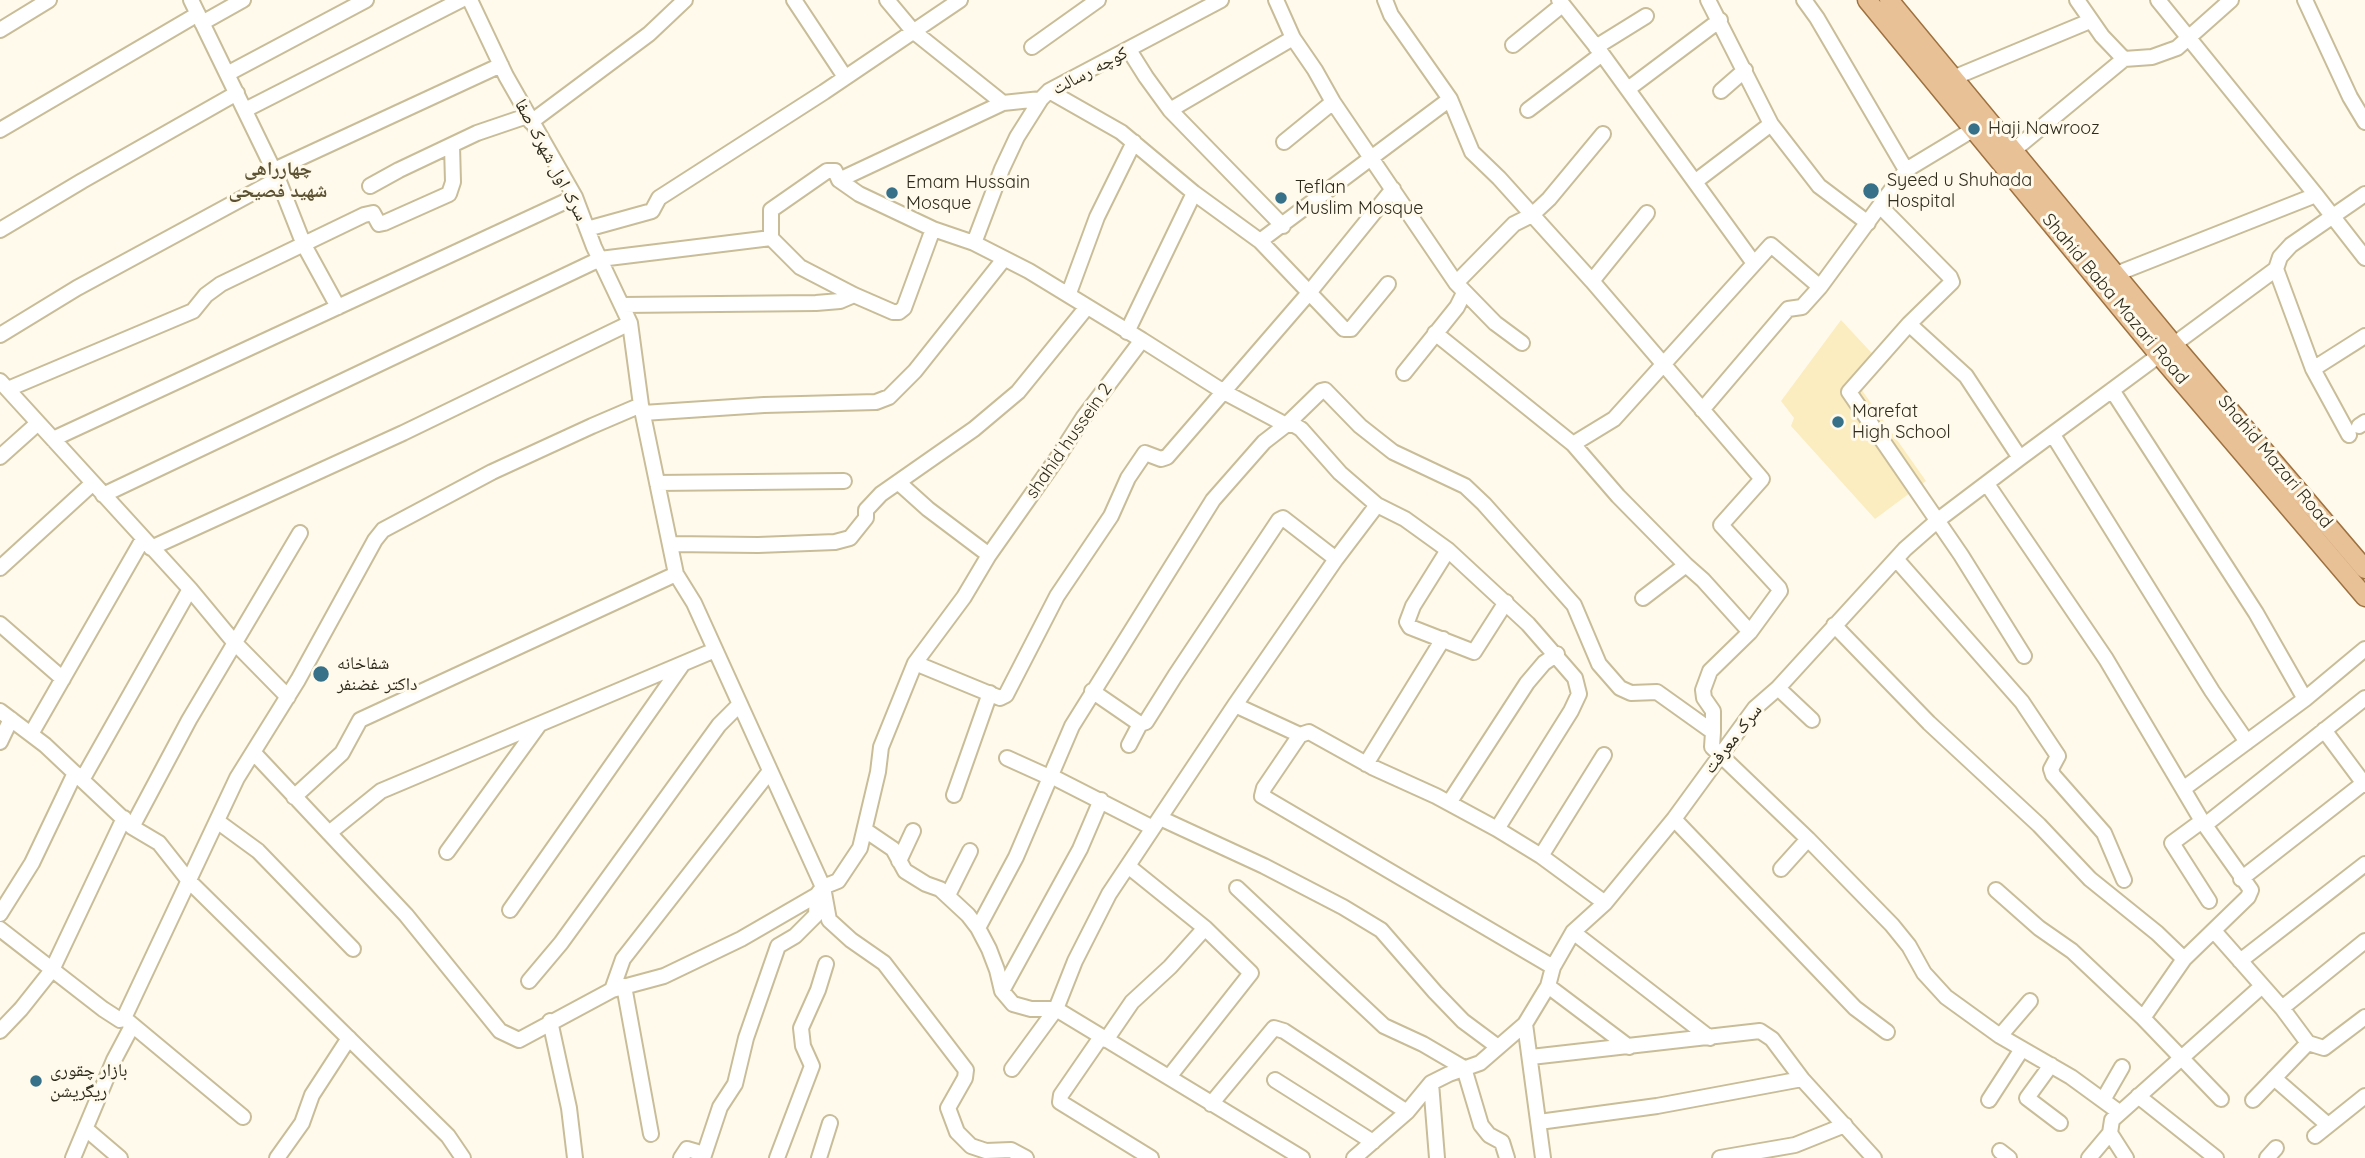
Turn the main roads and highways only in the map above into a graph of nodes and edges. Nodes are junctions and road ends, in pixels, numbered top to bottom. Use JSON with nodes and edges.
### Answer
{"nodes":[{"id":1,"x":1867,"y":0,"type":"edge"},
{"id":2,"x":1889,"y":0,"type":"edge"},
{"id":3,"x":2167,"y":350,"type":"junction"},
{"id":4,"x":2365,"y":569,"type":"edge"},
{"id":5,"x":2365,"y":597,"type":"edge"}],
"edges":[{"from":1,"to":3,"type":"main road","name":"Shahid Baba Mazari Road"},
{"from":2,"to":3,"type":"main road","name":"Shahid Mazari Road"},
{"from":3,"to":4,"type":"main road","name":"Shahid Mazari Road"},
{"from":3,"to":5,"type":"main road","name":"Shahid Baba Mazari Road"}]}
